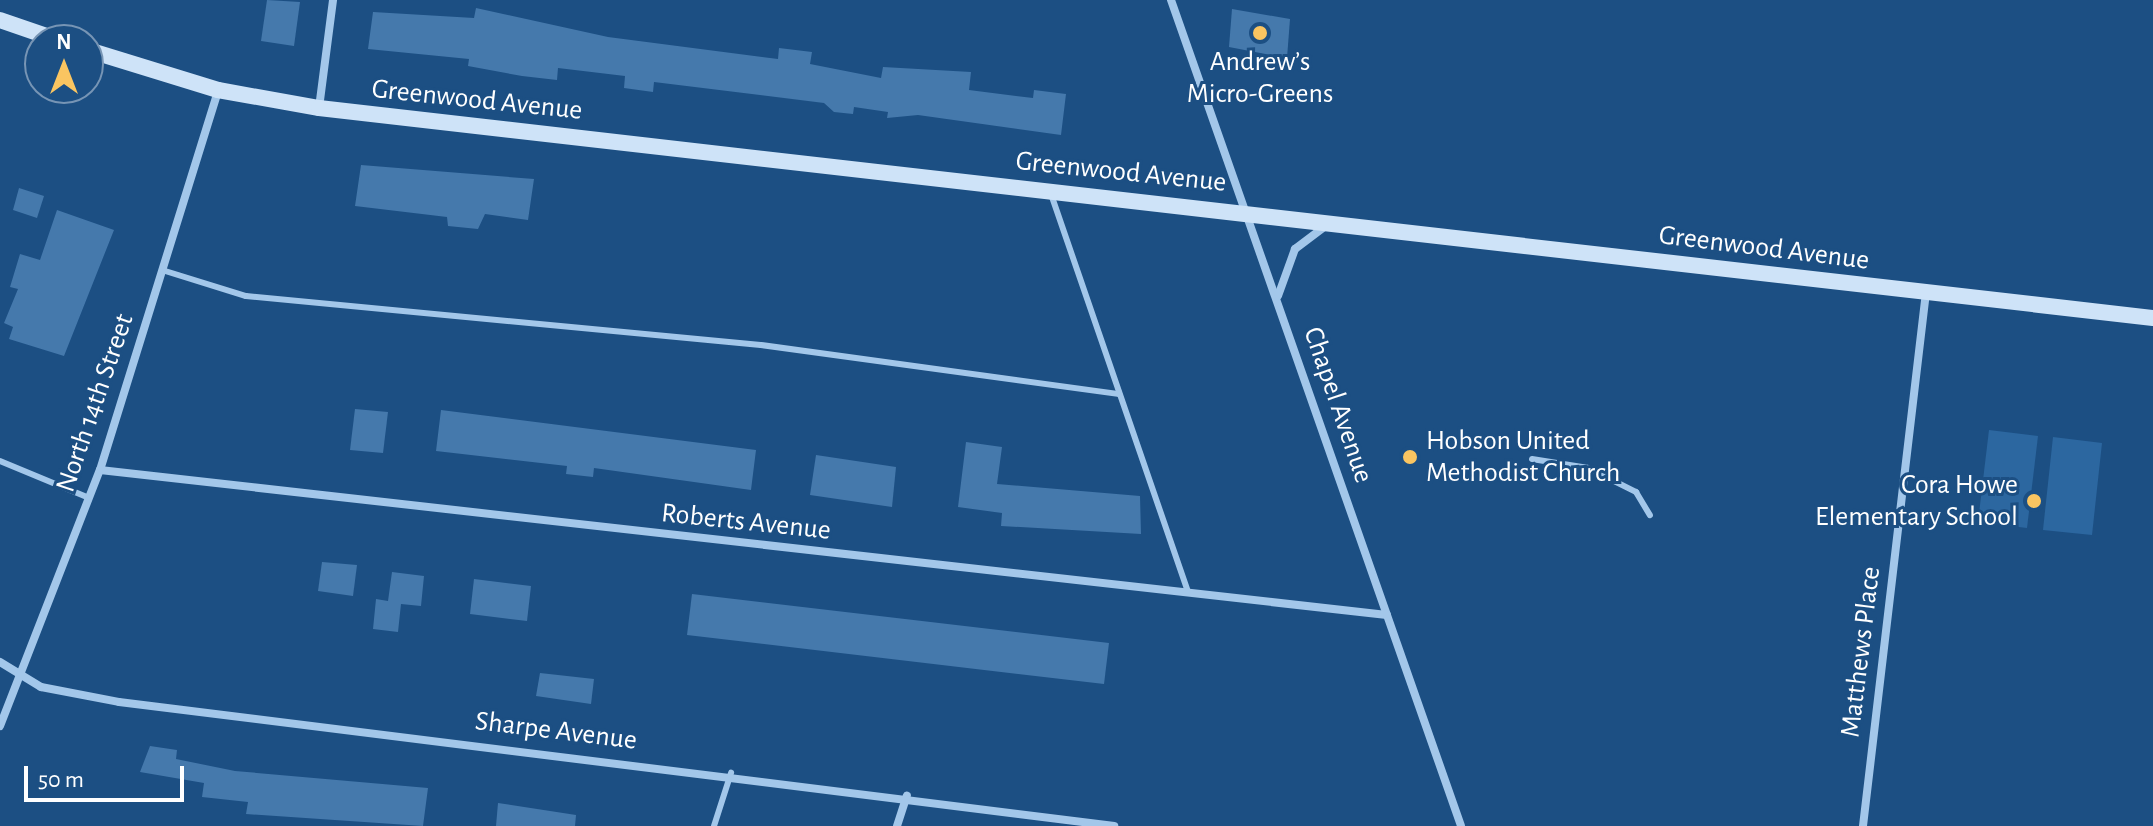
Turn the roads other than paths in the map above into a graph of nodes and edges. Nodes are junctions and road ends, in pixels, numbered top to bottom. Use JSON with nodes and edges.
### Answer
{"nodes":[{"id":1,"x":333,"y":0,"type":"edge"},
{"id":2,"x":1171,"y":0,"type":"edge"},
{"id":3,"x":0,"y":20,"type":"edge"},
{"id":4,"x":24,"y":28,"type":"edge"},
{"id":5,"x":104,"y":55,"type":"edge"},
{"id":6,"x":218,"y":90,"type":"junction"},
{"id":7,"x":319,"y":108,"type":"junction"},
{"id":8,"x":1050,"y":190,"type":"junction"},
{"id":9,"x":1248,"y":212,"type":"junction"},
{"id":10,"x":1332,"y":222,"type":"junction"},
{"id":11,"x":162,"y":270,"type":"junction"},
{"id":12,"x":1926,"y":292,"type":"junction"},
{"id":13,"x":1278,"y":297,"type":"junction"},
{"id":14,"x":2153,"y":318,"type":"edge"},
{"id":15,"x":1118,"y":394,"type":"junction"},
{"id":16,"x":1532,"y":459,"type":"dead end"},
{"id":17,"x":0,"y":461,"type":"edge"},
{"id":18,"x":100,"y":470,"type":"junction"},
{"id":19,"x":87,"y":497,"type":"junction"},
{"id":20,"x":1650,"y":515,"type":"dead end"},
{"id":21,"x":1188,"y":592,"type":"junction"},
{"id":22,"x":1387,"y":615,"type":"junction"},
{"id":23,"x":0,"y":662,"type":"edge"},
{"id":24,"x":19,"y":672,"type":"junction"},
{"id":25,"x":0,"y":726,"type":"edge"},
{"id":26,"x":731,"y":773,"type":"junction"},
{"id":27,"x":907,"y":796,"type":"junction"},
{"id":28,"x":714,"y":826,"type":"edge"},
{"id":29,"x":897,"y":826,"type":"edge"},
{"id":30,"x":1114,"y":826,"type":"edge"},
{"id":31,"x":1461,"y":826,"type":"edge"},
{"id":32,"x":1863,"y":826,"type":"edge"}],
"edges":[{"from":1,"to":7,"type":"street"},
{"from":2,"to":9,"type":"street","name":"Chapel Avenue"},
{"from":3,"to":4,"type":"street"},
{"from":5,"to":6,"type":"street","name":"Greenwood Avenue"},
{"from":6,"to":7,"type":"street","name":"Greenwood Avenue"},
{"from":6,"to":11,"type":"street","name":"North 14th Street"},
{"from":7,"to":8,"type":"street","name":"Greenwood Avenue"},
{"from":8,"to":9,"type":"street","name":"Greenwood Avenue"},
{"from":8,"to":15,"type":"lane"},
{"from":9,"to":10,"type":"street","name":"Greenwood Avenue"},
{"from":9,"to":13,"type":"street","name":"Chapel Avenue"},
{"from":10,"to":12,"type":"street","name":"Greenwood Avenue"},
{"from":10,"to":13,"type":"street"},
{"from":11,"to":15,"type":"lane"},
{"from":11,"to":18,"type":"street","name":"North 14th Street"},
{"from":12,"to":14,"type":"street","name":"Greenwood Avenue"},
{"from":12,"to":32,"type":"street","name":"Matthews Place"},
{"from":13,"to":22,"type":"street","name":"Chapel Avenue"},
{"from":15,"to":21,"type":"lane"},
{"from":16,"to":20,"type":"lane"},
{"from":17,"to":19,"type":"lane"},
{"from":18,"to":19,"type":"street","name":"North 14th Street"},
{"from":18,"to":21,"type":"street","name":"Roberts Avenue"},
{"from":19,"to":24,"type":"street","name":"North 14th Street"},
{"from":21,"to":22,"type":"street","name":"Roberts Avenue"},
{"from":22,"to":31,"type":"street","name":"Chapel Avenue"},
{"from":23,"to":24,"type":"street","name":"Sharpe Avenue"},
{"from":24,"to":25,"type":"street","name":"North 14th Street"},
{"from":24,"to":26,"type":"street","name":"Sharpe Avenue"},
{"from":26,"to":27,"type":"street","name":"Sharpe Avenue"},
{"from":26,"to":28,"type":"lane"},
{"from":27,"to":29,"type":"street"},
{"from":27,"to":30,"type":"street","name":"Sharpe Avenue"}]}
